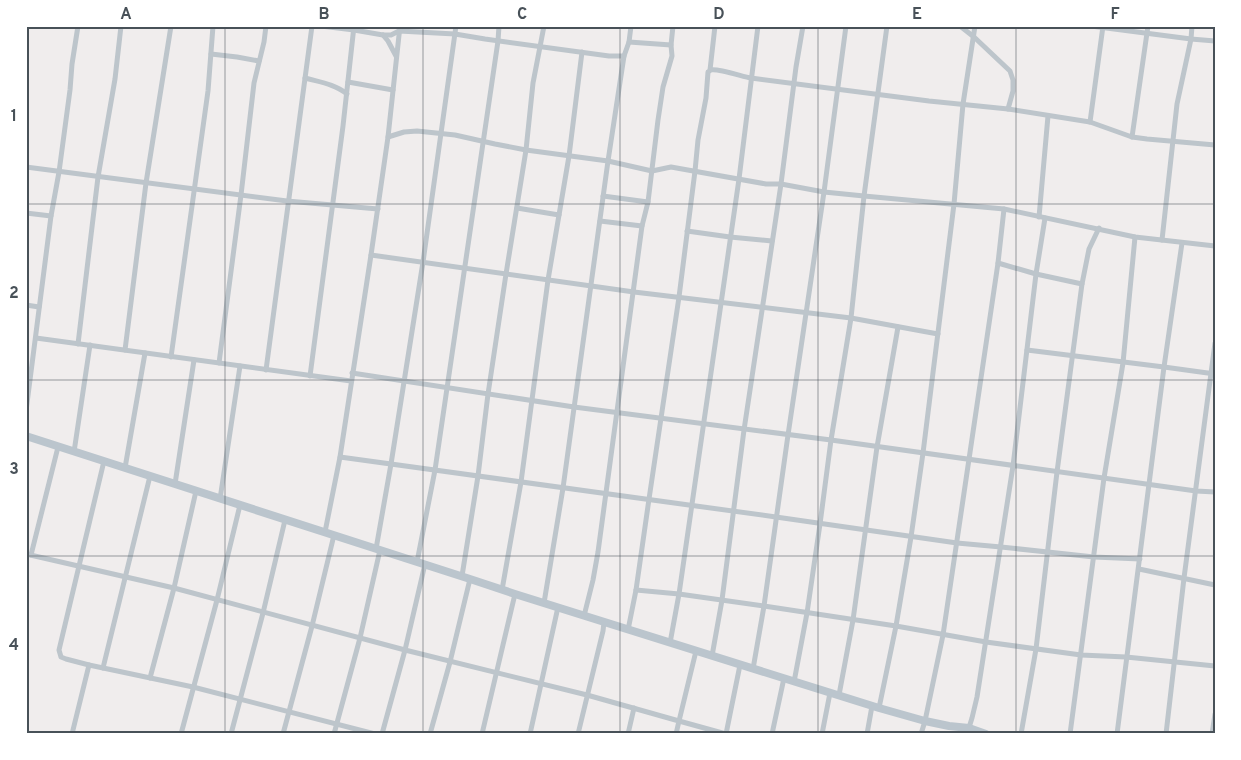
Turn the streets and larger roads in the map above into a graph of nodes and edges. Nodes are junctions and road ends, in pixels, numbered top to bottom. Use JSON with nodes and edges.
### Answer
{"nodes":[{"id":1,"x":78,"y":26,"type":"edge"},
{"id":2,"x":121,"y":26,"type":"edge"},
{"id":3,"x":171,"y":26,"type":"edge"},
{"id":4,"x":213,"y":26,"type":"edge"},
{"id":5,"x":266,"y":26,"type":"edge"},
{"id":6,"x":312,"y":26,"type":"edge"},
{"id":7,"x":321,"y":26,"type":"edge"},
{"id":8,"x":456,"y":26,"type":"edge"},
{"id":9,"x":498,"y":26,"type":"edge"},
{"id":10,"x":544,"y":26,"type":"edge"},
{"id":11,"x":631,"y":26,"type":"edge"},
{"id":12,"x":673,"y":26,"type":"edge"},
{"id":13,"x":715,"y":26,"type":"edge"},
{"id":14,"x":758,"y":26,"type":"edge"},
{"id":15,"x":803,"y":26,"type":"edge"},
{"id":16,"x":846,"y":26,"type":"edge"},
{"id":17,"x":888,"y":26,"type":"edge"},
{"id":18,"x":960,"y":26,"type":"edge"},
{"id":19,"x":975,"y":26,"type":"edge"},
{"id":20,"x":1091,"y":26,"type":"edge"},
{"id":21,"x":1148,"y":26,"type":"edge"},
{"id":22,"x":1192,"y":26,"type":"edge"},
{"id":23,"x":1103,"y":27,"type":"edge"},
{"id":24,"x":354,"y":28,"type":"edge"},
{"id":25,"x":399,"y":29,"type":"edge"},
{"id":26,"x":454,"y":34,"type":"junction"},
{"id":27,"x":1147,"y":34,"type":"junction"},
{"id":28,"x":383,"y":35,"type":"junction"},
{"id":29,"x":974,"y":37,"type":"junction"},
{"id":30,"x":1191,"y":39,"type":"junction"},
{"id":31,"x":498,"y":41,"type":"junction"},
{"id":32,"x":1215,"y":41,"type":"edge"},
{"id":33,"x":629,"y":42,"type":"junction"},
{"id":34,"x":671,"y":45,"type":"junction"},
{"id":35,"x":540,"y":46,"type":"junction"},
{"id":36,"x":582,"y":52,"type":"junction"},
{"id":37,"x":211,"y":54,"type":"junction"},
{"id":38,"x":624,"y":56,"type":"junction"},
{"id":39,"x":396,"y":58,"type":"junction"},
{"id":40,"x":259,"y":61,"type":"junction"},
{"id":41,"x":710,"y":70,"type":"junction"},
{"id":42,"x":305,"y":78,"type":"junction"},
{"id":43,"x":751,"y":78,"type":"junction"},
{"id":44,"x":348,"y":82,"type":"junction"},
{"id":45,"x":794,"y":83,"type":"junction"},
{"id":46,"x":838,"y":89,"type":"junction"},
{"id":47,"x":393,"y":90,"type":"junction"},
{"id":48,"x":347,"y":94,"type":"junction"},
{"id":49,"x":879,"y":94,"type":"junction"},
{"id":50,"x":963,"y":104,"type":"junction"},
{"id":51,"x":1008,"y":109,"type":"junction"},
{"id":52,"x":1048,"y":116,"type":"junction"},
{"id":53,"x":1090,"y":122,"type":"junction"},
{"id":54,"x":440,"y":134,"type":"junction"},
{"id":55,"x":388,"y":137,"type":"junction"},
{"id":56,"x":1132,"y":137,"type":"junction"},
{"id":57,"x":483,"y":141,"type":"junction"},
{"id":58,"x":1172,"y":141,"type":"junction"},
{"id":59,"x":1215,"y":145,"type":"edge"},
{"id":60,"x":526,"y":150,"type":"junction"},
{"id":61,"x":569,"y":156,"type":"junction"},
{"id":62,"x":608,"y":161,"type":"junction"},
{"id":63,"x":26,"y":167,"type":"edge"},
{"id":64,"x":652,"y":171,"type":"junction"},
{"id":65,"x":695,"y":171,"type":"junction"},
{"id":66,"x":59,"y":172,"type":"junction"},
{"id":67,"x":98,"y":176,"type":"junction"},
{"id":68,"x":739,"y":180,"type":"junction"},
{"id":69,"x":146,"y":183,"type":"junction"},
{"id":70,"x":781,"y":184,"type":"junction"},
{"id":71,"x":194,"y":189,"type":"junction"},
{"id":72,"x":824,"y":192,"type":"junction"},
{"id":73,"x":242,"y":195,"type":"junction"},
{"id":74,"x":603,"y":196,"type":"junction"},
{"id":75,"x":864,"y":196,"type":"junction"},
{"id":76,"x":287,"y":202,"type":"junction"},
{"id":77,"x":648,"y":202,"type":"junction"},
{"id":78,"x":954,"y":204,"type":"junction"},
{"id":79,"x":332,"y":206,"type":"junction"},
{"id":80,"x":517,"y":208,"type":"junction"},
{"id":81,"x":378,"y":209,"type":"junction"},
{"id":82,"x":1004,"y":209,"type":"junction"},
{"id":83,"x":26,"y":213,"type":"edge"},
{"id":84,"x":559,"y":215,"type":"junction"},
{"id":85,"x":51,"y":216,"type":"junction"},
{"id":86,"x":1038,"y":216,"type":"junction"},
{"id":87,"x":1045,"y":218,"type":"junction"},
{"id":88,"x":600,"y":221,"type":"junction"},
{"id":89,"x":642,"y":226,"type":"junction"},
{"id":90,"x":1099,"y":228,"type":"junction"},
{"id":91,"x":687,"y":231,"type":"junction"},
{"id":92,"x":730,"y":237,"type":"junction"},
{"id":93,"x":1135,"y":237,"type":"junction"},
{"id":94,"x":1162,"y":240,"type":"junction"},
{"id":95,"x":772,"y":241,"type":"junction"},
{"id":96,"x":1182,"y":243,"type":"junction"},
{"id":97,"x":1215,"y":246,"type":"edge"},
{"id":98,"x":371,"y":255,"type":"junction"},
{"id":99,"x":423,"y":262,"type":"junction"},
{"id":100,"x":998,"y":263,"type":"junction"},
{"id":101,"x":464,"y":268,"type":"junction"},
{"id":102,"x":506,"y":274,"type":"junction"},
{"id":103,"x":1036,"y":274,"type":"junction"},
{"id":104,"x":548,"y":280,"type":"junction"},
{"id":105,"x":1082,"y":284,"type":"junction"},
{"id":106,"x":591,"y":286,"type":"junction"},
{"id":107,"x":634,"y":292,"type":"junction"},
{"id":108,"x":679,"y":297,"type":"junction"},
{"id":109,"x":720,"y":302,"type":"junction"},
{"id":110,"x":26,"y":305,"type":"edge"},
{"id":111,"x":39,"y":307,"type":"junction"},
{"id":112,"x":762,"y":308,"type":"junction"},
{"id":113,"x":806,"y":313,"type":"junction"},
{"id":114,"x":851,"y":318,"type":"junction"},
{"id":115,"x":898,"y":327,"type":"junction"},
{"id":116,"x":938,"y":334,"type":"junction"},
{"id":117,"x":36,"y":338,"type":"junction"},
{"id":118,"x":1215,"y":343,"type":"edge"},
{"id":119,"x":78,"y":344,"type":"junction"},
{"id":120,"x":90,"y":346,"type":"junction"},
{"id":121,"x":125,"y":350,"type":"junction"},
{"id":122,"x":1027,"y":350,"type":"junction"},
{"id":123,"x":145,"y":353,"type":"junction"},
{"id":124,"x":1072,"y":356,"type":"junction"},
{"id":125,"x":171,"y":357,"type":"junction"},
{"id":126,"x":194,"y":360,"type":"junction"},
{"id":127,"x":219,"y":363,"type":"junction"},
{"id":128,"x":1123,"y":363,"type":"junction"},
{"id":129,"x":240,"y":366,"type":"junction"},
{"id":130,"x":1164,"y":367,"type":"junction"},
{"id":131,"x":266,"y":370,"type":"junction"},
{"id":132,"x":352,"y":373,"type":"junction"},
{"id":133,"x":1213,"y":374,"type":"edge"},
{"id":134,"x":310,"y":376,"type":"junction"},
{"id":135,"x":351,"y":381,"type":"junction"},
{"id":136,"x":404,"y":381,"type":"junction"},
{"id":137,"x":446,"y":388,"type":"junction"},
{"id":138,"x":488,"y":394,"type":"junction"},
{"id":139,"x":532,"y":401,"type":"junction"},
{"id":140,"x":574,"y":407,"type":"junction"},
{"id":141,"x":26,"y":410,"type":"edge"},
{"id":142,"x":616,"y":413,"type":"junction"},
{"id":143,"x":661,"y":418,"type":"junction"},
{"id":144,"x":703,"y":424,"type":"junction"},
{"id":145,"x":744,"y":430,"type":"junction"},
{"id":146,"x":788,"y":435,"type":"junction"},
{"id":147,"x":26,"y":436,"type":"edge"},
{"id":148,"x":831,"y":440,"type":"junction"},
{"id":149,"x":58,"y":447,"type":"junction"},
{"id":150,"x":877,"y":447,"type":"junction"},
{"id":151,"x":74,"y":452,"type":"junction"},
{"id":152,"x":923,"y":453,"type":"junction"},
{"id":153,"x":340,"y":456,"type":"junction"},
{"id":154,"x":969,"y":460,"type":"junction"},
{"id":155,"x":104,"y":461,"type":"junction"},
{"id":156,"x":391,"y":464,"type":"junction"},
{"id":157,"x":1014,"y":466,"type":"junction"},
{"id":158,"x":125,"y":468,"type":"junction"},
{"id":159,"x":435,"y":470,"type":"junction"},
{"id":160,"x":1057,"y":472,"type":"junction"},
{"id":161,"x":150,"y":476,"type":"junction"},
{"id":162,"x":478,"y":476,"type":"junction"},
{"id":163,"x":1104,"y":478,"type":"junction"},
{"id":164,"x":520,"y":482,"type":"junction"},
{"id":165,"x":175,"y":484,"type":"junction"},
{"id":166,"x":1149,"y":485,"type":"junction"},
{"id":167,"x":563,"y":488,"type":"junction"},
{"id":168,"x":196,"y":491,"type":"junction"},
{"id":169,"x":1196,"y":491,"type":"junction"},
{"id":170,"x":1215,"y":492,"type":"edge"},
{"id":171,"x":605,"y":493,"type":"junction"},
{"id":172,"x":220,"y":499,"type":"junction"},
{"id":173,"x":648,"y":499,"type":"junction"},
{"id":174,"x":240,"y":505,"type":"junction"},
{"id":175,"x":692,"y":505,"type":"junction"},
{"id":176,"x":734,"y":511,"type":"junction"},
{"id":177,"x":776,"y":517,"type":"junction"},
{"id":178,"x":286,"y":520,"type":"junction"},
{"id":179,"x":820,"y":524,"type":"junction"},
{"id":180,"x":866,"y":530,"type":"junction"},
{"id":181,"x":325,"y":532,"type":"junction"},
{"id":182,"x":334,"y":535,"type":"junction"},
{"id":183,"x":911,"y":537,"type":"junction"},
{"id":184,"x":957,"y":543,"type":"junction"},
{"id":185,"x":1001,"y":547,"type":"junction"},
{"id":186,"x":378,"y":549,"type":"junction"},
{"id":187,"x":1047,"y":552,"type":"junction"},
{"id":188,"x":29,"y":554,"type":"edge"},
{"id":189,"x":1094,"y":557,"type":"junction"},
{"id":190,"x":1140,"y":559,"type":"junction"},
{"id":191,"x":421,"y":563,"type":"junction"},
{"id":192,"x":78,"y":566,"type":"junction"},
{"id":193,"x":1139,"y":569,"type":"junction"},
{"id":194,"x":126,"y":576,"type":"junction"},
{"id":195,"x":466,"y":577,"type":"junction"},
{"id":196,"x":1184,"y":578,"type":"junction"},
{"id":197,"x":1215,"y":585,"type":"edge"},
{"id":198,"x":174,"y":588,"type":"junction"},
{"id":199,"x":502,"y":590,"type":"junction"},
{"id":200,"x":636,"y":590,"type":"junction"},
{"id":201,"x":516,"y":594,"type":"junction"},
{"id":202,"x":679,"y":594,"type":"junction"},
{"id":203,"x":217,"y":600,"type":"junction"},
{"id":204,"x":722,"y":600,"type":"junction"},
{"id":205,"x":544,"y":603,"type":"junction"},
{"id":206,"x":764,"y":606,"type":"junction"},
{"id":207,"x":558,"y":607,"type":"junction"},
{"id":208,"x":263,"y":613,"type":"junction"},
{"id":209,"x":807,"y":613,"type":"junction"},
{"id":210,"x":584,"y":616,"type":"junction"},
{"id":211,"x":853,"y":620,"type":"junction"},
{"id":212,"x":604,"y":622,"type":"junction"},
{"id":213,"x":312,"y":626,"type":"junction"},
{"id":214,"x":896,"y":626,"type":"junction"},
{"id":215,"x":628,"y":630,"type":"junction"},
{"id":216,"x":943,"y":635,"type":"junction"},
{"id":217,"x":360,"y":638,"type":"junction"},
{"id":218,"x":986,"y":642,"type":"junction"},
{"id":219,"x":670,"y":643,"type":"junction"},
{"id":220,"x":1036,"y":649,"type":"junction"},
{"id":221,"x":405,"y":650,"type":"junction"},
{"id":222,"x":696,"y":651,"type":"junction"},
{"id":223,"x":1081,"y":655,"type":"junction"},
{"id":224,"x":712,"y":656,"type":"junction"},
{"id":225,"x":1126,"y":657,"type":"junction"},
{"id":226,"x":450,"y":662,"type":"junction"},
{"id":227,"x":1175,"y":662,"type":"junction"},
{"id":228,"x":89,"y":665,"type":"junction"},
{"id":229,"x":740,"y":665,"type":"junction"},
{"id":230,"x":1215,"y":666,"type":"edge"},
{"id":231,"x":103,"y":668,"type":"junction"},
{"id":232,"x":753,"y":669,"type":"junction"},
{"id":233,"x":496,"y":673,"type":"junction"},
{"id":234,"x":150,"y":678,"type":"junction"},
{"id":235,"x":784,"y":678,"type":"junction"},
{"id":236,"x":794,"y":682,"type":"junction"},
{"id":237,"x":542,"y":684,"type":"junction"},
{"id":238,"x":193,"y":687,"type":"junction"},
{"id":239,"x":834,"y":694,"type":"junction"},
{"id":240,"x":587,"y":695,"type":"junction"},
{"id":241,"x":241,"y":699,"type":"junction"},
{"id":242,"x":876,"y":707,"type":"junction"},
{"id":243,"x":634,"y":708,"type":"junction"},
{"id":244,"x":290,"y":711,"type":"junction"},
{"id":245,"x":1215,"y":714,"type":"edge"},
{"id":246,"x":679,"y":721,"type":"junction"},
{"id":247,"x":925,"y":721,"type":"junction"},
{"id":248,"x":337,"y":723,"type":"junction"},
{"id":249,"x":966,"y":732,"type":"edge"},
{"id":250,"x":72,"y":734,"type":"edge"},
{"id":251,"x":181,"y":734,"type":"edge"},
{"id":252,"x":231,"y":734,"type":"edge"},
{"id":253,"x":283,"y":734,"type":"edge"},
{"id":254,"x":334,"y":734,"type":"edge"},
{"id":255,"x":375,"y":734,"type":"edge"},
{"id":256,"x":382,"y":734,"type":"edge"},
{"id":257,"x":430,"y":734,"type":"edge"},
{"id":258,"x":482,"y":734,"type":"edge"},
{"id":259,"x":530,"y":734,"type":"edge"},
{"id":260,"x":578,"y":734,"type":"edge"},
{"id":261,"x":628,"y":734,"type":"edge"},
{"id":262,"x":676,"y":734,"type":"edge"},
{"id":263,"x":726,"y":734,"type":"edge"},
{"id":264,"x":772,"y":734,"type":"edge"},
{"id":265,"x":822,"y":734,"type":"edge"},
{"id":266,"x":867,"y":734,"type":"edge"},
{"id":267,"x":921,"y":734,"type":"edge"},
{"id":268,"x":986,"y":734,"type":"edge"},
{"id":269,"x":1021,"y":734,"type":"edge"},
{"id":270,"x":1070,"y":734,"type":"edge"},
{"id":271,"x":1117,"y":734,"type":"edge"},
{"id":272,"x":1166,"y":734,"type":"edge"},
{"id":273,"x":1212,"y":734,"type":"edge"}],
"edges":[{"from":1,"to":66,"type":"street"},
{"from":2,"to":67,"type":"street"},
{"from":3,"to":69,"type":"street"},
{"from":4,"to":37,"type":"street"},
{"from":5,"to":40,"type":"street"},
{"from":6,"to":42,"type":"street"},
{"from":7,"to":24,"type":"street"},
{"from":8,"to":26,"type":"street"},
{"from":9,"to":31,"type":"street"},
{"from":10,"to":35,"type":"street"},
{"from":11,"to":33,"type":"street"},
{"from":12,"to":34,"type":"street"},
{"from":13,"to":41,"type":"street"},
{"from":14,"to":43,"type":"street"},
{"from":15,"to":45,"type":"street"},
{"from":16,"to":46,"type":"street"},
{"from":17,"to":49,"type":"street"},
{"from":18,"to":29,"type":"street"},
{"from":19,"to":29,"type":"street"},
{"from":20,"to":23,"type":"street"},
{"from":21,"to":27,"type":"street"},
{"from":22,"to":30,"type":"street"},
{"from":23,"to":27,"type":"street"},
{"from":23,"to":53,"type":"street"},
{"from":24,"to":28,"type":"street"},
{"from":24,"to":44,"type":"street"},
{"from":25,"to":26,"type":"street"},
{"from":25,"to":28,"type":"street"},
{"from":25,"to":39,"type":"street"},
{"from":26,"to":31,"type":"street"},
{"from":26,"to":54,"type":"street"},
{"from":27,"to":30,"type":"street"},
{"from":27,"to":56,"type":"street"},
{"from":28,"to":39,"type":"street"},
{"from":29,"to":50,"type":"street"},
{"from":29,"to":51,"type":"street"},
{"from":30,"to":32,"type":"street"},
{"from":30,"to":58,"type":"street"},
{"from":31,"to":35,"type":"street"},
{"from":31,"to":57,"type":"street"},
{"from":33,"to":34,"type":"street"},
{"from":33,"to":38,"type":"street"},
{"from":34,"to":64,"type":"street"},
{"from":35,"to":36,"type":"street"},
{"from":35,"to":60,"type":"street"},
{"from":36,"to":38,"type":"street"},
{"from":36,"to":61,"type":"street"},
{"from":37,"to":40,"type":"street"},
{"from":37,"to":71,"type":"street"},
{"from":38,"to":62,"type":"street"},
{"from":39,"to":47,"type":"street"},
{"from":40,"to":73,"type":"street"},
{"from":41,"to":43,"type":"street"},
{"from":41,"to":65,"type":"street"},
{"from":42,"to":48,"type":"street"},
{"from":42,"to":76,"type":"street"},
{"from":43,"to":45,"type":"street"},
{"from":43,"to":68,"type":"street"},
{"from":44,"to":47,"type":"street"},
{"from":44,"to":48,"type":"street"},
{"from":45,"to":46,"type":"street"},
{"from":45,"to":70,"type":"street"},
{"from":46,"to":49,"type":"street"},
{"from":46,"to":72,"type":"street"},
{"from":47,"to":55,"type":"street"},
{"from":48,"to":79,"type":"street"},
{"from":49,"to":50,"type":"street"},
{"from":49,"to":75,"type":"street"},
{"from":50,"to":51,"type":"street"},
{"from":50,"to":78,"type":"street"},
{"from":51,"to":52,"type":"street"},
{"from":52,"to":53,"type":"street"},
{"from":52,"to":86,"type":"street"},
{"from":53,"to":56,"type":"street"},
{"from":54,"to":55,"type":"street"},
{"from":54,"to":57,"type":"street"},
{"from":54,"to":99,"type":"street"},
{"from":55,"to":81,"type":"street"},
{"from":56,"to":58,"type":"street"},
{"from":57,"to":60,"type":"street"},
{"from":57,"to":101,"type":"street"},
{"from":58,"to":59,"type":"street"},
{"from":58,"to":94,"type":"street"},
{"from":60,"to":61,"type":"street"},
{"from":60,"to":80,"type":"street"},
{"from":61,"to":62,"type":"street"},
{"from":61,"to":84,"type":"street"},
{"from":62,"to":64,"type":"street"},
{"from":62,"to":74,"type":"street"},
{"from":63,"to":66,"type":"street"},
{"from":64,"to":65,"type":"street"},
{"from":64,"to":77,"type":"street"},
{"from":65,"to":68,"type":"street"},
{"from":65,"to":91,"type":"street"},
{"from":66,"to":67,"type":"street"},
{"from":66,"to":85,"type":"street"},
{"from":67,"to":69,"type":"street"},
{"from":67,"to":119,"type":"street"},
{"from":68,"to":70,"type":"street"},
{"from":68,"to":92,"type":"street"},
{"from":69,"to":71,"type":"street"},
{"from":69,"to":121,"type":"street"},
{"from":70,"to":72,"type":"street"},
{"from":70,"to":95,"type":"street"},
{"from":71,"to":73,"type":"street"},
{"from":71,"to":125,"type":"street"},
{"from":72,"to":75,"type":"street"},
{"from":72,"to":113,"type":"street"},
{"from":73,"to":76,"type":"street"},
{"from":73,"to":127,"type":"street"},
{"from":74,"to":77,"type":"street"},
{"from":74,"to":88,"type":"street"},
{"from":75,"to":78,"type":"street"},
{"from":75,"to":114,"type":"street"},
{"from":76,"to":79,"type":"street"},
{"from":76,"to":131,"type":"street"},
{"from":77,"to":89,"type":"street"},
{"from":78,"to":82,"type":"street"},
{"from":78,"to":116,"type":"street"},
{"from":79,"to":81,"type":"street"},
{"from":79,"to":134,"type":"street"},
{"from":80,"to":84,"type":"street"},
{"from":80,"to":102,"type":"street"},
{"from":81,"to":98,"type":"street"},
{"from":82,"to":86,"type":"street"},
{"from":82,"to":100,"type":"street"},
{"from":83,"to":85,"type":"street"},
{"from":84,"to":104,"type":"street"},
{"from":85,"to":111,"type":"street"},
{"from":86,"to":87,"type":"street"},
{"from":87,"to":90,"type":"street"},
{"from":87,"to":103,"type":"street"},
{"from":88,"to":89,"type":"street"},
{"from":88,"to":106,"type":"street"},
{"from":89,"to":107,"type":"street"},
{"from":90,"to":93,"type":"street"},
{"from":90,"to":105,"type":"street"},
{"from":91,"to":92,"type":"street"},
{"from":91,"to":108,"type":"street"},
{"from":92,"to":95,"type":"street"},
{"from":92,"to":109,"type":"street"},
{"from":93,"to":94,"type":"street"},
{"from":93,"to":128,"type":"street"},
{"from":94,"to":96,"type":"street"},
{"from":95,"to":112,"type":"street"},
{"from":96,"to":97,"type":"street"},
{"from":96,"to":130,"type":"street"},
{"from":98,"to":99,"type":"street"},
{"from":98,"to":132,"type":"street"},
{"from":99,"to":101,"type":"street"},
{"from":99,"to":136,"type":"street"},
{"from":100,"to":103,"type":"street"},
{"from":100,"to":154,"type":"street"},
{"from":101,"to":102,"type":"street"},
{"from":101,"to":137,"type":"street"},
{"from":102,"to":104,"type":"street"},
{"from":102,"to":138,"type":"street"},
{"from":103,"to":105,"type":"street"},
{"from":103,"to":122,"type":"street"},
{"from":104,"to":106,"type":"street"},
{"from":104,"to":139,"type":"street"},
{"from":105,"to":124,"type":"street"},
{"from":106,"to":107,"type":"street"},
{"from":106,"to":140,"type":"street"},
{"from":107,"to":108,"type":"street"},
{"from":107,"to":142,"type":"street"},
{"from":108,"to":109,"type":"street"},
{"from":108,"to":143,"type":"street"},
{"from":109,"to":112,"type":"street"},
{"from":109,"to":144,"type":"street"},
{"from":110,"to":111,"type":"street"},
{"from":111,"to":117,"type":"street"},
{"from":112,"to":113,"type":"street"},
{"from":112,"to":145,"type":"street"},
{"from":113,"to":114,"type":"street"},
{"from":113,"to":146,"type":"street"},
{"from":114,"to":115,"type":"street"},
{"from":114,"to":148,"type":"street"},
{"from":115,"to":116,"type":"street"},
{"from":115,"to":150,"type":"street"},
{"from":116,"to":152,"type":"street"},
{"from":117,"to":119,"type":"street"},
{"from":117,"to":141,"type":"street"},
{"from":118,"to":133,"type":"street"},
{"from":119,"to":120,"type":"street"},
{"from":120,"to":121,"type":"street"},
{"from":120,"to":151,"type":"street"},
{"from":121,"to":123,"type":"street"},
{"from":122,"to":124,"type":"street"},
{"from":122,"to":157,"type":"street"},
{"from":123,"to":125,"type":"street"},
{"from":123,"to":158,"type":"street"},
{"from":124,"to":128,"type":"street"},
{"from":124,"to":160,"type":"street"},
{"from":125,"to":126,"type":"street"},
{"from":126,"to":127,"type":"street"},
{"from":126,"to":165,"type":"street"},
{"from":127,"to":129,"type":"street"},
{"from":128,"to":130,"type":"street"},
{"from":128,"to":163,"type":"street"},
{"from":129,"to":131,"type":"street"},
{"from":129,"to":172,"type":"street"},
{"from":130,"to":133,"type":"street"},
{"from":130,"to":166,"type":"street"},
{"from":131,"to":134,"type":"street"},
{"from":132,"to":135,"type":"street"},
{"from":132,"to":136,"type":"street"},
{"from":133,"to":169,"type":"street"},
{"from":134,"to":135,"type":"street"},
{"from":135,"to":153,"type":"street"},
{"from":136,"to":137,"type":"street"},
{"from":136,"to":156,"type":"street"},
{"from":137,"to":138,"type":"street"},
{"from":137,"to":159,"type":"street"},
{"from":138,"to":139,"type":"street"},
{"from":138,"to":162,"type":"street"},
{"from":139,"to":140,"type":"street"},
{"from":139,"to":164,"type":"street"},
{"from":140,"to":142,"type":"street"},
{"from":140,"to":167,"type":"street"},
{"from":142,"to":143,"type":"street"},
{"from":142,"to":171,"type":"street"},
{"from":143,"to":144,"type":"street"},
{"from":143,"to":173,"type":"street"},
{"from":144,"to":145,"type":"street"},
{"from":144,"to":175,"type":"street"},
{"from":145,"to":146,"type":"street"},
{"from":145,"to":176,"type":"street"},
{"from":146,"to":148,"type":"street"},
{"from":146,"to":177,"type":"street"},
{"from":147,"to":149,"type":"street"},
{"from":148,"to":150,"type":"street"},
{"from":148,"to":179,"type":"street"},
{"from":149,"to":151,"type":"street"},
{"from":149,"to":188,"type":"street"},
{"from":150,"to":152,"type":"street"},
{"from":150,"to":180,"type":"street"},
{"from":151,"to":155,"type":"street"},
{"from":152,"to":154,"type":"street"},
{"from":152,"to":183,"type":"street"},
{"from":153,"to":156,"type":"street"},
{"from":153,"to":181,"type":"street"},
{"from":154,"to":157,"type":"street"},
{"from":154,"to":184,"type":"street"},
{"from":155,"to":158,"type":"street"},
{"from":155,"to":192,"type":"street"},
{"from":156,"to":159,"type":"street"},
{"from":156,"to":186,"type":"street"},
{"from":157,"to":160,"type":"street"},
{"from":157,"to":185,"type":"street"},
{"from":158,"to":161,"type":"street"},
{"from":159,"to":162,"type":"street"},
{"from":159,"to":191,"type":"street"},
{"from":160,"to":163,"type":"street"},
{"from":160,"to":187,"type":"street"},
{"from":161,"to":165,"type":"street"},
{"from":161,"to":194,"type":"street"},
{"from":162,"to":164,"type":"street"},
{"from":162,"to":195,"type":"street"},
{"from":163,"to":166,"type":"street"},
{"from":163,"to":189,"type":"street"},
{"from":164,"to":167,"type":"street"},
{"from":164,"to":199,"type":"street"},
{"from":165,"to":168,"type":"street"},
{"from":166,"to":169,"type":"street"},
{"from":166,"to":190,"type":"street"},
{"from":167,"to":171,"type":"street"},
{"from":167,"to":205,"type":"street"},
{"from":168,"to":172,"type":"street"},
{"from":168,"to":198,"type":"street"},
{"from":169,"to":170,"type":"street"},
{"from":169,"to":196,"type":"street"},
{"from":171,"to":173,"type":"street"},
{"from":171,"to":210,"type":"street"},
{"from":172,"to":174,"type":"street"},
{"from":173,"to":175,"type":"street"},
{"from":173,"to":200,"type":"street"},
{"from":174,"to":178,"type":"street"},
{"from":174,"to":203,"type":"street"},
{"from":175,"to":176,"type":"street"},
{"from":175,"to":202,"type":"street"},
{"from":176,"to":177,"type":"street"},
{"from":176,"to":204,"type":"street"},
{"from":177,"to":179,"type":"street"},
{"from":177,"to":206,"type":"street"},
{"from":178,"to":181,"type":"street"},
{"from":178,"to":208,"type":"street"},
{"from":179,"to":180,"type":"street"},
{"from":179,"to":209,"type":"street"},
{"from":180,"to":183,"type":"street"},
{"from":180,"to":211,"type":"street"},
{"from":181,"to":182,"type":"street"},
{"from":182,"to":186,"type":"street"},
{"from":182,"to":213,"type":"street"},
{"from":183,"to":184,"type":"street"},
{"from":183,"to":214,"type":"street"},
{"from":184,"to":185,"type":"street"},
{"from":184,"to":216,"type":"street"},
{"from":185,"to":187,"type":"street"},
{"from":185,"to":218,"type":"street"},
{"from":186,"to":191,"type":"street"},
{"from":186,"to":217,"type":"street"},
{"from":187,"to":189,"type":"street"},
{"from":187,"to":220,"type":"street"},
{"from":188,"to":192,"type":"street"},
{"from":189,"to":190,"type":"street"},
{"from":189,"to":223,"type":"street"},
{"from":190,"to":193,"type":"street"},
{"from":191,"to":195,"type":"street"},
{"from":191,"to":221,"type":"street"},
{"from":192,"to":194,"type":"street"},
{"from":192,"to":228,"type":"street"},
{"from":193,"to":196,"type":"street"},
{"from":193,"to":225,"type":"street"},
{"from":194,"to":198,"type":"street"},
{"from":194,"to":231,"type":"street"},
{"from":195,"to":199,"type":"street"},
{"from":195,"to":226,"type":"street"},
{"from":196,"to":197,"type":"street"},
{"from":196,"to":227,"type":"street"},
{"from":198,"to":203,"type":"street"},
{"from":198,"to":234,"type":"street"},
{"from":199,"to":201,"type":"street"},
{"from":200,"to":202,"type":"street"},
{"from":200,"to":215,"type":"street"},
{"from":201,"to":205,"type":"street"},
{"from":201,"to":233,"type":"street"},
{"from":202,"to":204,"type":"street"},
{"from":202,"to":219,"type":"street"},
{"from":203,"to":208,"type":"street"},
{"from":203,"to":238,"type":"street"},
{"from":204,"to":206,"type":"street"},
{"from":204,"to":224,"type":"street"},
{"from":205,"to":207,"type":"street"},
{"from":206,"to":209,"type":"street"},
{"from":206,"to":232,"type":"street"},
{"from":207,"to":210,"type":"street"},
{"from":207,"to":237,"type":"street"},
{"from":208,"to":213,"type":"street"},
{"from":208,"to":241,"type":"street"},
{"from":209,"to":211,"type":"street"},
{"from":209,"to":236,"type":"street"},
{"from":210,"to":212,"type":"street"},
{"from":211,"to":214,"type":"street"},
{"from":211,"to":239,"type":"street"},
{"from":212,"to":215,"type":"street"},
{"from":212,"to":240,"type":"street"},
{"from":213,"to":217,"type":"street"},
{"from":213,"to":244,"type":"street"},
{"from":214,"to":216,"type":"street"},
{"from":214,"to":242,"type":"street"},
{"from":215,"to":219,"type":"street"},
{"from":216,"to":218,"type":"street"},
{"from":216,"to":247,"type":"street"},
{"from":217,"to":221,"type":"street"},
{"from":217,"to":248,"type":"street"},
{"from":218,"to":220,"type":"street"},
{"from":218,"to":249,"type":"street"},
{"from":219,"to":222,"type":"street"},
{"from":220,"to":223,"type":"street"},
{"from":220,"to":269,"type":"street"},
{"from":221,"to":226,"type":"street"},
{"from":221,"to":256,"type":"street"},
{"from":222,"to":224,"type":"street"},
{"from":222,"to":246,"type":"street"},
{"from":223,"to":225,"type":"street"},
{"from":223,"to":270,"type":"street"},
{"from":224,"to":229,"type":"street"},
{"from":225,"to":227,"type":"street"},
{"from":225,"to":271,"type":"street"},
{"from":226,"to":233,"type":"street"},
{"from":226,"to":257,"type":"street"},
{"from":227,"to":230,"type":"street"},
{"from":227,"to":272,"type":"street"},
{"from":228,"to":231,"type":"street"},
{"from":228,"to":250,"type":"street"},
{"from":229,"to":232,"type":"street"},
{"from":229,"to":263,"type":"street"},
{"from":231,"to":234,"type":"street"},
{"from":232,"to":235,"type":"street"},
{"from":233,"to":237,"type":"street"},
{"from":233,"to":258,"type":"street"},
{"from":234,"to":238,"type":"street"},
{"from":235,"to":236,"type":"street"},
{"from":235,"to":264,"type":"street"},
{"from":236,"to":239,"type":"street"},
{"from":237,"to":240,"type":"street"},
{"from":237,"to":259,"type":"street"},
{"from":238,"to":241,"type":"street"},
{"from":238,"to":251,"type":"street"},
{"from":239,"to":242,"type":"street"},
{"from":239,"to":265,"type":"street"},
{"from":240,"to":243,"type":"street"},
{"from":240,"to":260,"type":"street"},
{"from":241,"to":244,"type":"street"},
{"from":241,"to":252,"type":"street"},
{"from":242,"to":247,"type":"street"},
{"from":242,"to":266,"type":"street"},
{"from":243,"to":246,"type":"street"},
{"from":243,"to":261,"type":"street"},
{"from":244,"to":248,"type":"street"},
{"from":244,"to":253,"type":"street"},
{"from":245,"to":273,"type":"street"},
{"from":246,"to":262,"type":"street"},
{"from":246,"to":263,"type":"street"},
{"from":247,"to":249,"type":"street"},
{"from":247,"to":267,"type":"street"},
{"from":248,"to":254,"type":"street"},
{"from":248,"to":255,"type":"street"},
{"from":249,"to":268,"type":"street"}]}
